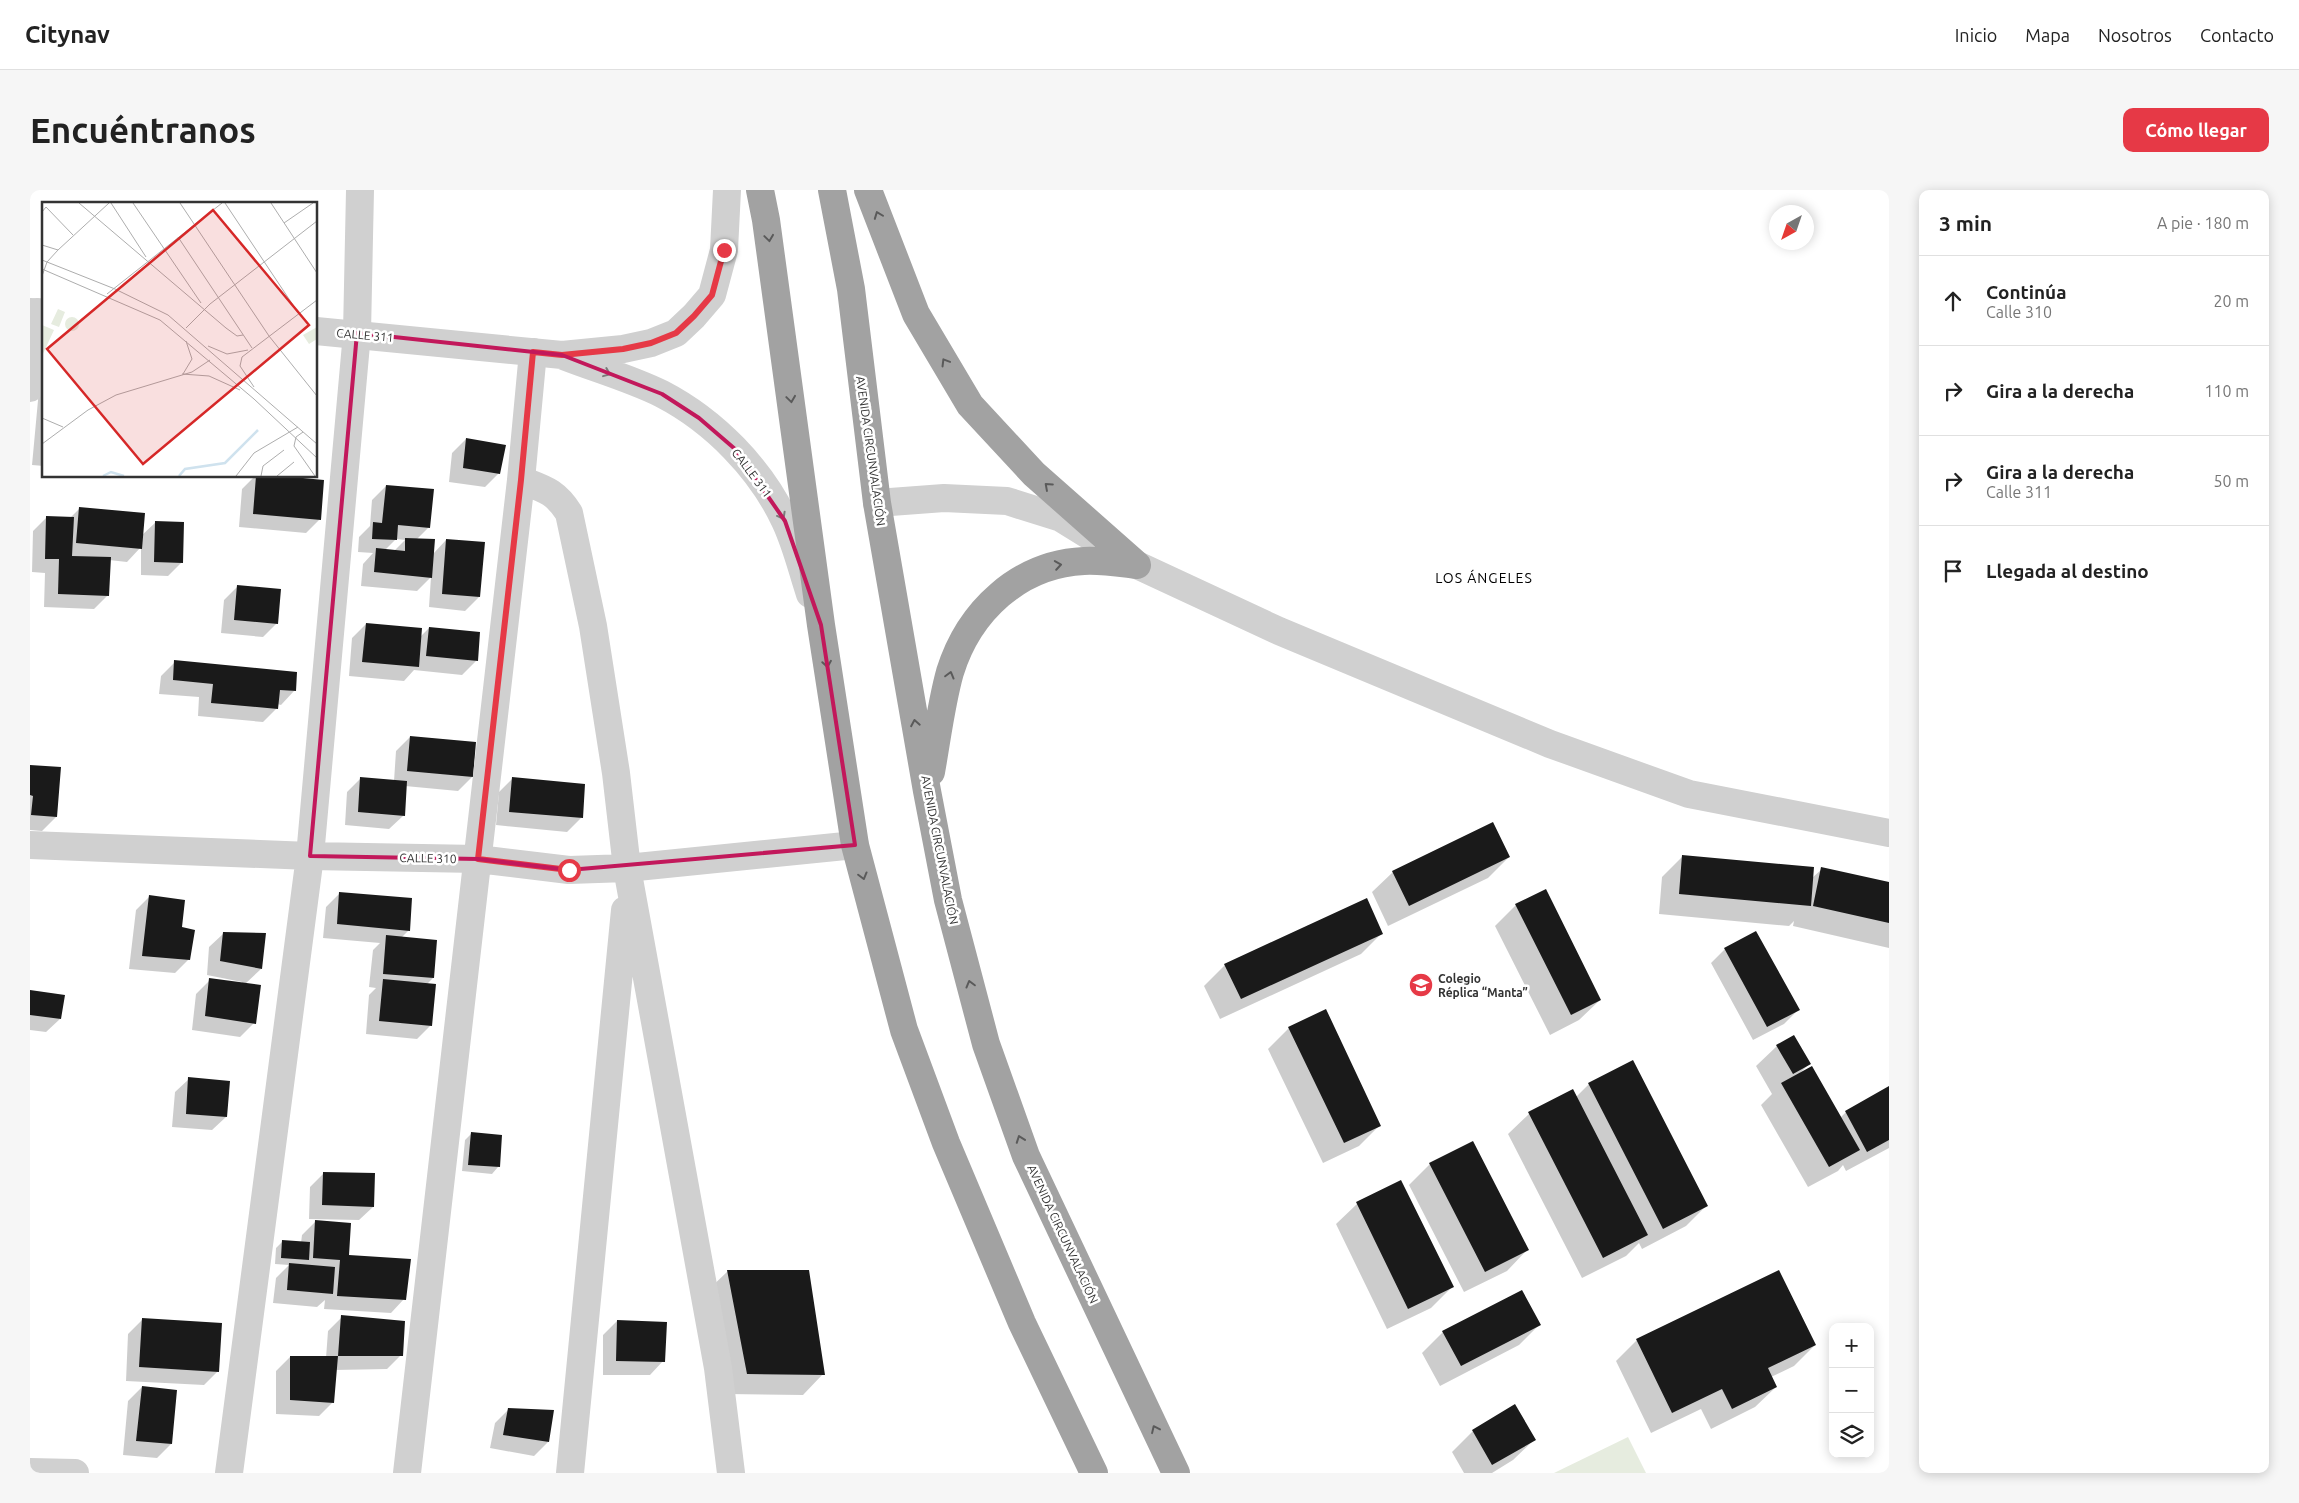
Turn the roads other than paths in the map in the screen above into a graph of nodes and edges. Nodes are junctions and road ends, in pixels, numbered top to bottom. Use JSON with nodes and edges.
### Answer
{"nodes":[{"id":1,"x":360,"y":190,"type":"edge"},
{"id":2,"x":727,"y":190,"type":"edge"},
{"id":3,"x":760,"y":190,"type":"edge"},
{"id":4,"x":832,"y":190,"type":"edge"},
{"id":5,"x":868,"y":190,"type":"edge"},
{"id":6,"x":37,"y":312,"type":"edge"},
{"id":7,"x":318,"y":330,"type":"edge"},
{"id":8,"x":357,"y":333,"type":"junction"},
{"id":9,"x":533,"y":352,"type":"junction"},
{"id":10,"x":562,"y":355,"type":"junction"},
{"id":11,"x":30,"y":388,"type":"edge"},
{"id":12,"x":521,"y":480,"type":"junction"},
{"id":13,"x":877,"y":503,"type":"junction"},
{"id":14,"x":1137,"y":565,"type":"junction"},
{"id":15,"x":822,"y":625,"type":"junction"},
{"id":16,"x":927,"y":791,"type":"junction"},
{"id":17,"x":1889,"y":833,"type":"edge"},
{"id":18,"x":855,"y":845,"type":"junction"},
{"id":19,"x":30,"y":846,"type":"edge"},
{"id":20,"x":310,"y":856,"type":"junction"},
{"id":21,"x":478,"y":859,"type":"junction"},
{"id":22,"x":627,"y":868,"type":"junction"},
{"id":23,"x":30,"y":1472,"type":"edge"},
{"id":24,"x":75,"y":1473,"type":"edge"},
{"id":25,"x":229,"y":1473,"type":"edge"},
{"id":26,"x":407,"y":1473,"type":"edge"},
{"id":27,"x":570,"y":1473,"type":"edge"},
{"id":28,"x":731,"y":1473,"type":"edge"},
{"id":29,"x":1094,"y":1473,"type":"edge"},
{"id":30,"x":1176,"y":1473,"type":"edge"}],
"edges":[{"from":1,"to":8,"type":"street"},
{"from":2,"to":10,"type":"street","name":"CALLE 311"},
{"from":3,"to":15,"type":"highway","one_way":true},
{"from":4,"to":13,"type":"highway","name":"AVENIDA CIRCUNVALACIÓN"},
{"from":14,"to":5,"type":"highway","one_way":true},
{"from":6,"to":11,"type":"street"},
{"from":7,"to":8,"type":"street","name":"CALLE 311"},
{"from":8,"to":9,"type":"street","name":"CALLE 311"},
{"from":8,"to":20,"type":"street"},
{"from":9,"to":10,"type":"street","name":"CALLE 311"},
{"from":9,"to":12,"type":"street"},
{"from":10,"to":15,"type":"street","name":"CALLE 311","one_way":true},
{"from":12,"to":21,"type":"street"},
{"from":12,"to":22,"type":"street"},
{"from":13,"to":14,"type":"street"},
{"from":16,"to":13,"type":"highway","name":"AVENIDA CIRCUNVALACIÓN","one_way":true},
{"from":16,"to":14,"type":"highway","one_way":true},
{"from":14,"to":17,"type":"street"},
{"from":15,"to":18,"type":"highway","one_way":true},
{"from":30,"to":16,"type":"highway","name":"AVENIDA CIRCUNVALACIÓN","one_way":true},
{"from":18,"to":22,"type":"street","name":"CALLE 310"},
{"from":18,"to":29,"type":"highway","one_way":true},
{"from":19,"to":20,"type":"street","name":"CALLE 310"},
{"from":20,"to":21,"type":"street","name":"CALLE 310"},
{"from":20,"to":25,"type":"street"},
{"from":21,"to":22,"type":"street","name":"CALLE 310"},
{"from":21,"to":26,"type":"street"},
{"from":22,"to":27,"type":"street"},
{"from":22,"to":28,"type":"street"},
{"from":23,"to":24,"type":"street"}]}
